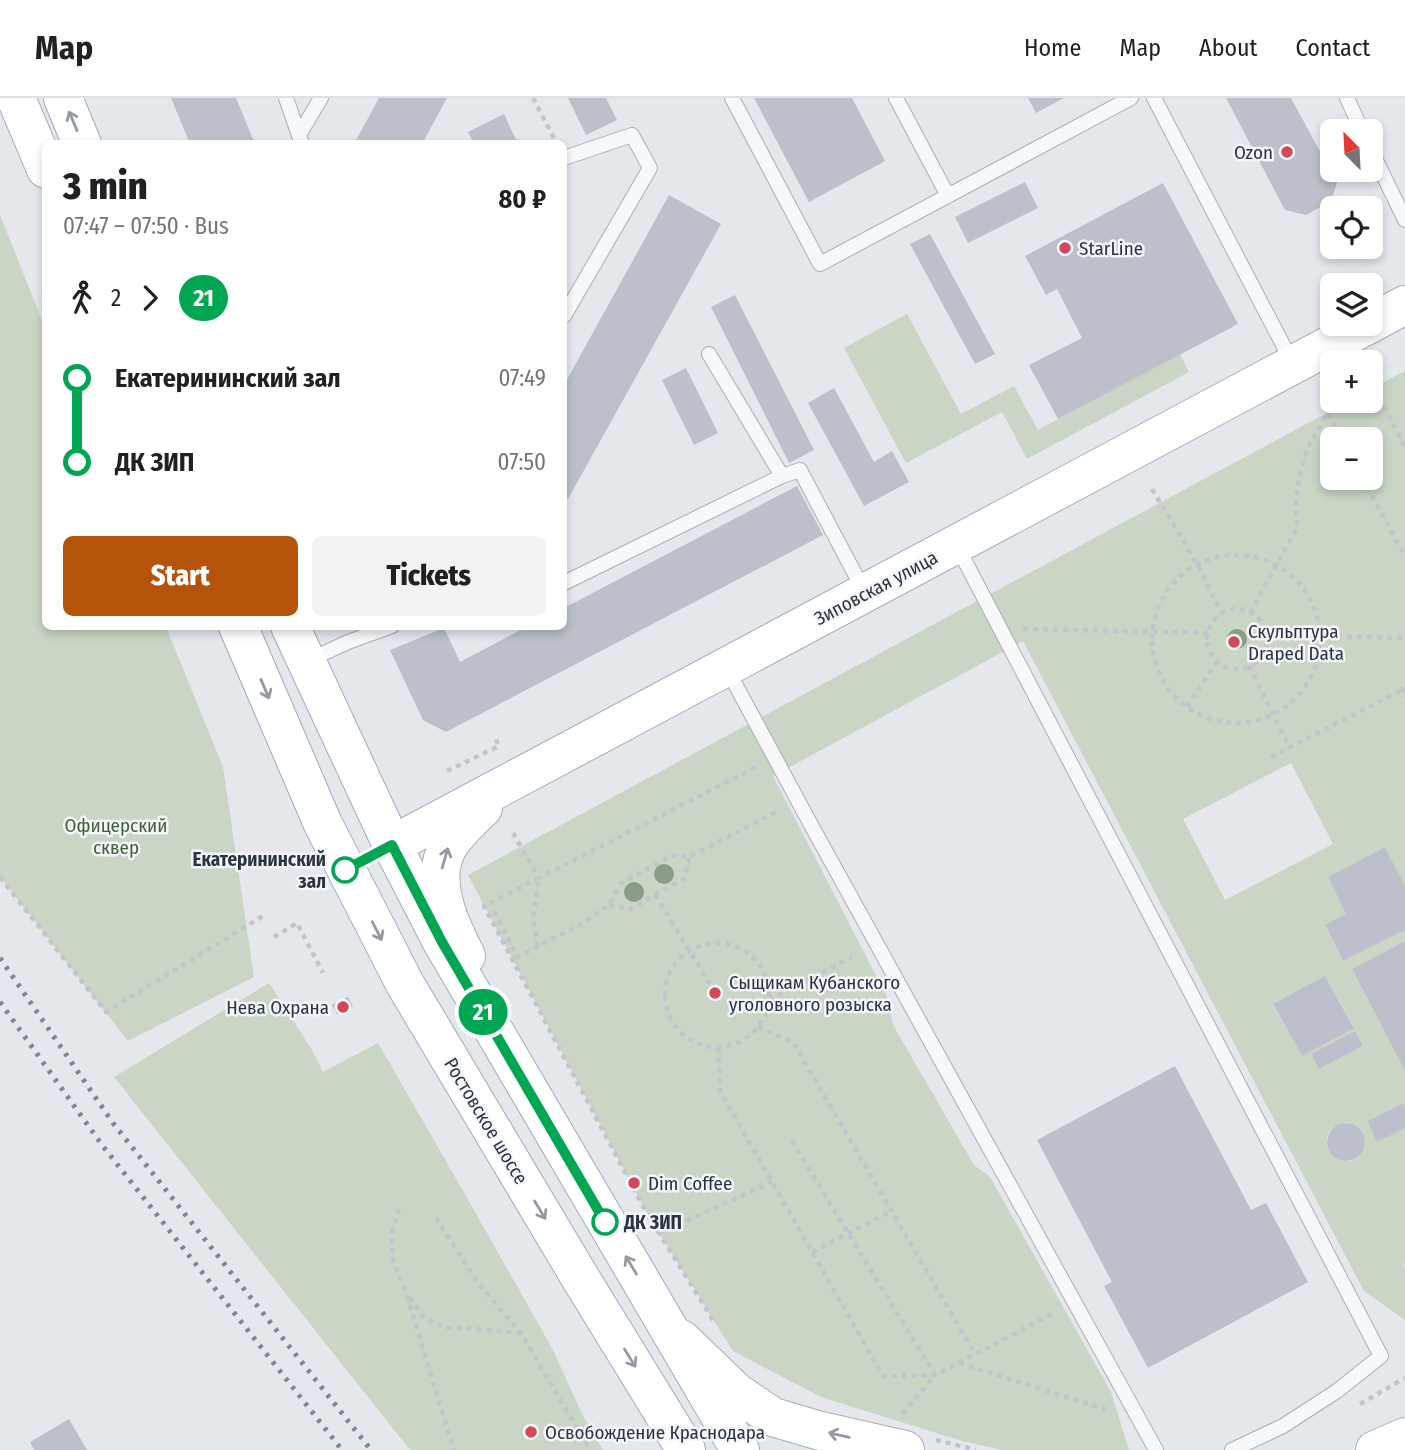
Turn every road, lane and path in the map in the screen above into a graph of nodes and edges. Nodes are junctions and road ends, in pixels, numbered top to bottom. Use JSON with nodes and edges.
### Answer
{"nodes":[{"id":1,"x":63,"y":98,"type":"edge"},
{"id":2,"x":286,"y":98,"type":"edge"},
{"id":3,"x":321,"y":98,"type":"edge"},
{"id":4,"x":534,"y":98,"type":"edge"},
{"id":5,"x":732,"y":98,"type":"edge"},
{"id":6,"x":896,"y":98,"type":"edge"},
{"id":7,"x":1131,"y":98,"type":"edge"},
{"id":8,"x":1154,"y":98,"type":"edge"},
{"id":9,"x":1346,"y":98,"type":"edge"},
{"id":10,"x":13,"y":101,"type":"edge"},
{"id":11,"x":1356,"y":119,"type":"edge"},
{"id":12,"x":301,"y":139,"type":"edge"},
{"id":13,"x":80,"y":140,"type":"edge"},
{"id":14,"x":555,"y":140,"type":"edge"},
{"id":15,"x":567,"y":157,"type":"edge"},
{"id":16,"x":42,"y":161,"type":"edge"},
{"id":17,"x":1383,"y":175,"type":"edge"},
{"id":18,"x":948,"y":196,"type":"junction"},
{"id":19,"x":1405,"y":220,"type":"edge"},
{"id":20,"x":1405,"y":305,"type":"edge"},
{"id":21,"x":567,"y":311,"type":"edge"},
{"id":22,"x":709,"y":354,"type":"dead end"},
{"id":23,"x":1294,"y":365,"type":"junction"},
{"id":24,"x":1383,"y":404,"type":"edge"},
{"id":25,"x":1335,"y":427,"type":"edge"},
{"id":26,"x":1405,"y":447,"type":"edge"},
{"id":27,"x":782,"y":476,"type":"junction"},
{"id":28,"x":1152,"y":489,"type":"dead end"},
{"id":29,"x":1369,"y":490,"type":"edge"},
{"id":30,"x":956,"y":545,"type":"junction"},
{"id":31,"x":1405,"y":556,"type":"edge"},
{"id":32,"x":1197,"y":564,"type":"junction"},
{"id":33,"x":1278,"y":566,"type":"junction"},
{"id":34,"x":567,"y":577,"type":"edge"},
{"id":35,"x":866,"y":594,"type":"junction"},
{"id":36,"x":1250,"y":613,"type":"junction"},
{"id":37,"x":1222,"y":614,"type":"junction"},
{"id":38,"x":1000,"y":629,"type":"junction"},
{"id":39,"x":240,"y":630,"type":"edge"},
{"id":40,"x":292,"y":630,"type":"edge"},
{"id":41,"x":381,"y":630,"type":"edge"},
{"id":42,"x":1153,"y":632,"type":"junction"},
{"id":43,"x":1208,"y":633,"type":"junction"},
{"id":44,"x":1266,"y":635,"type":"junction"},
{"id":45,"x":1320,"y":636,"type":"junction"},
{"id":46,"x":1405,"y":638,"type":"edge"},
{"id":47,"x":306,"y":661,"type":"junction"},
{"id":48,"x":1218,"y":661,"type":"junction"},
{"id":49,"x":1248,"y":666,"type":"junction"},
{"id":50,"x":727,"y":668,"type":"junction"},
{"id":51,"x":1403,"y":689,"type":"edge"},
{"id":52,"x":1405,"y":697,"type":"edge"},
{"id":53,"x":1187,"y":707,"type":"junction"},
{"id":54,"x":1272,"y":714,"type":"junction"},
{"id":55,"x":494,"y":735,"type":"dead end"},
{"id":56,"x":1290,"y":748,"type":"junction"},
{"id":57,"x":1271,"y":757,"type":"dead end"},
{"id":58,"x":764,"y":763,"type":"dead end"},
{"id":59,"x":447,"y":771,"type":"dead end"},
{"id":60,"x":364,"y":786,"type":"junction"},
{"id":61,"x":498,"y":789,"type":"junction"},
{"id":62,"x":787,"y":806,"type":"dead end"},
{"id":63,"x":513,"y":833,"type":"dead end"},
{"id":64,"x":392,"y":845,"type":"junction"},
{"id":65,"x":689,"y":857,"type":"junction"},
{"id":66,"x":345,"y":870,"type":"junction"},
{"id":67,"x":0,"y":877,"type":"edge"},
{"id":68,"x":539,"y":878,"type":"junction"},
{"id":69,"x":654,"y":895,"type":"junction"},
{"id":70,"x":609,"y":905,"type":"junction"},
{"id":71,"x":494,"y":911,"type":"dead end"},
{"id":72,"x":263,"y":916,"type":"dead end"},
{"id":73,"x":274,"y":937,"type":"dead end"},
{"id":74,"x":538,"y":946,"type":"junction"},
{"id":75,"x":690,"y":951,"type":"junction"},
{"id":76,"x":852,"y":957,"type":"dead end"},
{"id":77,"x":323,"y":973,"type":"dead end"},
{"id":78,"x":710,"y":984,"type":"dead end"},
{"id":79,"x":769,"y":1000,"type":"junction"},
{"id":80,"x":758,"y":1027,"type":"junction"},
{"id":81,"x":718,"y":1048,"type":"junction"},
{"id":82,"x":510,"y":1058,"type":"junction"},
{"id":83,"x":792,"y":1141,"type":"dead end"},
{"id":84,"x":772,"y":1182,"type":"junction"},
{"id":85,"x":398,"y":1209,"type":"dead end"},
{"id":86,"x":892,"y":1211,"type":"junction"},
{"id":87,"x":436,"y":1218,"type":"dead end"},
{"id":88,"x":659,"y":1233,"type":"junction"},
{"id":89,"x":848,"y":1233,"type":"junction"},
{"id":90,"x":812,"y":1252,"type":"junction"},
{"id":91,"x":404,"y":1287,"type":"junction"},
{"id":92,"x":1075,"y":1302,"type":"junction"},
{"id":93,"x":666,"y":1324,"type":"junction"},
{"id":94,"x":718,"y":1328,"type":"dead end"},
{"id":95,"x":520,"y":1333,"type":"junction"},
{"id":96,"x":975,"y":1354,"type":"junction"},
{"id":97,"x":959,"y":1363,"type":"junction"},
{"id":98,"x":935,"y":1376,"type":"junction"},
{"id":99,"x":1141,"y":1421,"type":"junction"},
{"id":100,"x":911,"y":1435,"type":"edge"},
{"id":101,"x":1405,"y":1437,"type":"edge"},
{"id":102,"x":454,"y":1450,"type":"edge"},
{"id":103,"x":590,"y":1450,"type":"edge"},
{"id":104,"x":686,"y":1450,"type":"edge"},
{"id":105,"x":740,"y":1450,"type":"edge"},
{"id":106,"x":976,"y":1450,"type":"edge"},
{"id":107,"x":1156,"y":1450,"type":"edge"},
{"id":108,"x":1232,"y":1450,"type":"edge"},
{"id":109,"x":1375,"y":1450,"type":"edge"}],
"edges":[{"from":13,"to":1,"type":"main road","one_way":true},
{"from":2,"to":12,"type":"lane"},
{"from":3,"to":12,"type":"lane"},
{"from":4,"to":14,"type":"path"},
{"from":5,"to":18,"type":"lane"},
{"from":6,"to":18,"type":"lane"},
{"from":7,"to":18,"type":"lane"},
{"from":8,"to":23,"type":"lane"},
{"from":9,"to":11,"type":"lane"},
{"from":10,"to":16,"type":"main road"},
{"from":15,"to":21,"type":"lane"},
{"from":17,"to":19,"type":"lane"},
{"from":20,"to":23,"type":"main road","name":"Зиповская улица"},
{"from":22,"to":27,"type":"lane"},
{"from":23,"to":30,"type":"main road","name":"Зиповская улица"},
{"from":24,"to":26,"type":"path"},
{"from":25,"to":33,"type":"path"},
{"from":27,"to":34,"type":"lane"},
{"from":27,"to":35,"type":"lane"},
{"from":28,"to":32,"type":"path"},
{"from":29,"to":31,"type":"path"},
{"from":30,"to":35,"type":"main road","name":"Зиповская улица"},
{"from":30,"to":38,"type":"lane"},
{"from":32,"to":33,"type":"path"},
{"from":32,"to":37,"type":"path"},
{"from":32,"to":42,"type":"path"},
{"from":33,"to":36,"type":"path"},
{"from":33,"to":45,"type":"path"},
{"from":35,"to":50,"type":"main road","name":"Зиповская улица"},
{"from":36,"to":37,"type":"path"},
{"from":36,"to":44,"type":"path"},
{"from":37,"to":43,"type":"path"},
{"from":38,"to":42,"type":"path"},
{"from":38,"to":108,"type":"lane"},
{"from":39,"to":66,"type":"main road","name":"Ростовское шоссе","one_way":true},
{"from":40,"to":47,"type":"main road"},
{"from":41,"to":47,"type":"lane"},
{"from":42,"to":43,"type":"path"},
{"from":42,"to":53,"type":"path"},
{"from":43,"to":48,"type":"path"},
{"from":44,"to":45,"type":"path"},
{"from":44,"to":49,"type":"path"},
{"from":45,"to":46,"type":"path"},
{"from":45,"to":54,"type":"path"},
{"from":47,"to":60,"type":"main road"},
{"from":48,"to":49,"type":"path"},
{"from":48,"to":53,"type":"path"},
{"from":49,"to":54,"type":"path"},
{"from":50,"to":61,"type":"main road","name":"Зиповская улица"},
{"from":50,"to":92,"type":"lane"},
{"from":51,"to":52,"type":"path"},
{"from":51,"to":56,"type":"path"},
{"from":53,"to":54,"type":"path"},
{"from":54,"to":56,"type":"path"},
{"from":55,"to":59,"type":"path"},
{"from":56,"to":57,"type":"path"},
{"from":58,"to":68,"type":"path"},
{"from":60,"to":61,"type":"main road"},
{"from":60,"to":64,"type":"main road"},
{"from":61,"to":64,"type":"main road","name":"Зиповская улица"},
{"from":82,"to":61,"type":"main road","one_way":true},
{"from":62,"to":65,"type":"path"},
{"from":63,"to":68,"type":"path"},
{"from":64,"to":66,"type":"main road","name":"Зиповская улица"},
{"from":64,"to":82,"type":"main road"},
{"from":65,"to":69,"type":"path"},
{"from":65,"to":70,"type":"path"},
{"from":66,"to":104,"type":"main road","name":"Ростовское шоссе","one_way":true},
{"from":67,"to":72,"type":"path"},
{"from":68,"to":74,"type":"path"},
{"from":68,"to":88,"type":"path"},
{"from":69,"to":70,"type":"path"},
{"from":69,"to":75,"type":"path"},
{"from":70,"to":74,"type":"path"},
{"from":71,"to":74,"type":"path"},
{"from":73,"to":77,"type":"path"},
{"from":75,"to":78,"type":"path"},
{"from":75,"to":79,"type":"path"},
{"from":75,"to":81,"type":"path"},
{"from":76,"to":79,"type":"path"},
{"from":79,"to":80,"type":"path"},
{"from":80,"to":81,"type":"path"},
{"from":80,"to":86,"type":"path"},
{"from":81,"to":84,"type":"path"},
{"from":93,"to":82,"type":"main road","one_way":true},
{"from":83,"to":89,"type":"path"},
{"from":84,"to":88,"type":"path"},
{"from":84,"to":90,"type":"path"},
{"from":85,"to":91,"type":"path"},
{"from":86,"to":89,"type":"path"},
{"from":86,"to":96,"type":"path"},
{"from":87,"to":95,"type":"path"},
{"from":88,"to":94,"type":"path"},
{"from":89,"to":90,"type":"path"},
{"from":89,"to":98,"type":"path"},
{"from":90,"to":98,"type":"path"},
{"from":91,"to":95,"type":"path"},
{"from":91,"to":102,"type":"path"},
{"from":92,"to":96,"type":"path"},
{"from":92,"to":99,"type":"lane"},
{"from":100,"to":93,"type":"main road","one_way":true},
{"from":93,"to":105,"type":"main road"},
{"from":95,"to":103,"type":"path"},
{"from":96,"to":97,"type":"path"},
{"from":97,"to":98,"type":"path"},
{"from":97,"to":99,"type":"path"},
{"from":98,"to":100,"type":"path"},
{"from":99,"to":107,"type":"lane"},
{"from":100,"to":106,"type":"path"},
{"from":101,"to":109,"type":"main road"}]}
